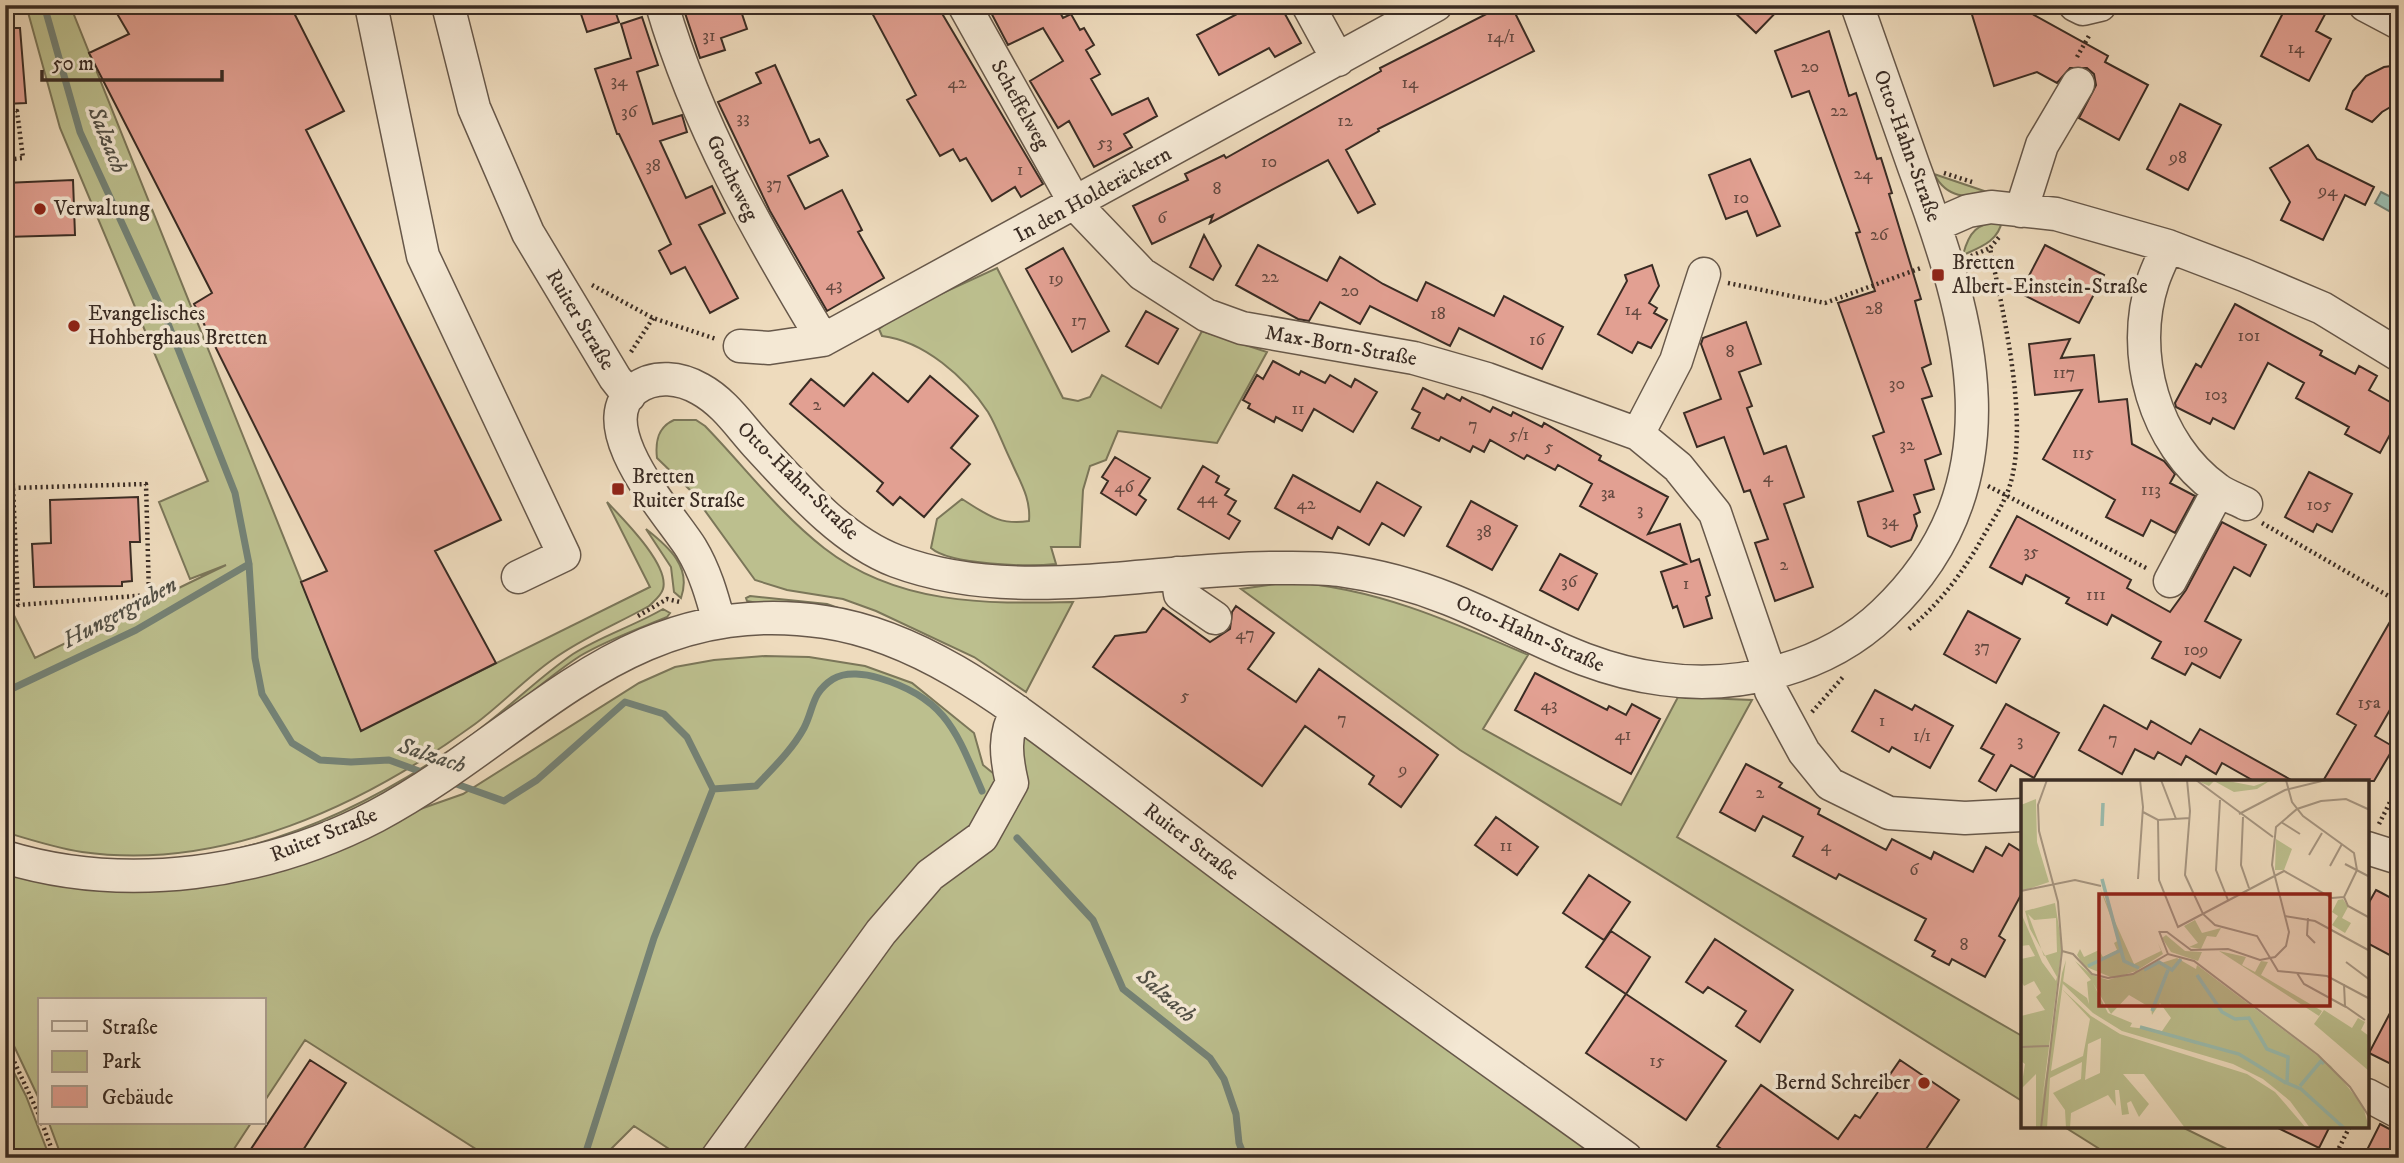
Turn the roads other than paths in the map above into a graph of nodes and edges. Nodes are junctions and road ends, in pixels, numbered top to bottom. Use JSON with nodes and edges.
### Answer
{"nodes":[{"id":1,"x":371,"y":5,"type":"edge"},
{"id":2,"x":448,"y":5,"type":"edge"},
{"id":3,"x":662,"y":5,"type":"edge"},
{"id":4,"x":964,"y":5,"type":"edge"},
{"id":5,"x":1308,"y":5,"type":"edge"},
{"id":6,"x":1436,"y":5,"type":"edge"},
{"id":7,"x":1857,"y":5,"type":"edge"},
{"id":8,"x":2075,"y":5,"type":"edge"},
{"id":9,"x":2100,"y":5,"type":"edge"},
{"id":10,"x":2365,"y":5,"type":"edge"},
{"id":11,"x":2399,"y":23,"type":"edge"},
{"id":12,"x":1338,"y":60,"type":"junction"},
{"id":13,"x":2078,"y":84,"type":"dead end"},
{"id":14,"x":1076,"y":205,"type":"junction"},
{"id":15,"x":2021,"y":211,"type":"junction"},
{"id":16,"x":1936,"y":225,"type":"junction"},
{"id":17,"x":2168,"y":246,"type":"junction"},
{"id":18,"x":1704,"y":274,"type":"road end"},
{"id":19,"x":823,"y":340,"type":"junction"},
{"id":20,"x":740,"y":346,"type":"road end"},
{"id":21,"x":2399,"y":355,"type":"edge"},
{"id":22,"x":624,"y":389,"type":"junction"},
{"id":23,"x":1638,"y":434,"type":"junction"},
{"id":24,"x":1177,"y":573,"type":"junction"},
{"id":25,"x":517,"y":577,"type":"dead end"},
{"id":26,"x":2170,"y":581,"type":"road end"},
{"id":27,"x":1215,"y":618,"type":"dead end"},
{"id":28,"x":719,"y":622,"type":"junction"},
{"id":29,"x":1766,"y":673,"type":"junction"},
{"id":30,"x":1017,"y":711,"type":"junction"},
{"id":31,"x":2021,"y":815,"type":"edge"},
{"id":32,"x":2373,"y":837,"type":"edge"},
{"id":33,"x":5,"y":857,"type":"edge"},
{"id":34,"x":2399,"y":859,"type":"edge"},
{"id":35,"x":2369,"y":1096,"type":"edge"},
{"id":36,"x":2399,"y":1112,"type":"edge"},
{"id":37,"x":717,"y":1158,"type":"edge"},
{"id":38,"x":1626,"y":1158,"type":"edge"}],
"edges":[{"from":1,"to":25,"type":"street"},
{"from":2,"to":22,"type":"street","name":"Ruiter Straße"},
{"from":3,"to":19,"type":"street","name":"Goetheweg"},
{"from":4,"to":14,"type":"street","name":"Scheffelweg"},
{"from":5,"to":12,"type":"street"},
{"from":6,"to":12,"type":"street","name":"In den Holderäckern"},
{"from":7,"to":16,"type":"street","name":"Otto-Hahn-Straße"},
{"from":8,"to":9,"type":"street"},
{"from":10,"to":11,"type":"street"},
{"from":12,"to":14,"type":"street","name":"In den Holderäckern"},
{"from":13,"to":15,"type":"street"},
{"from":14,"to":19,"type":"street","name":"In den Holderäckern"},
{"from":14,"to":23,"type":"street","name":"Max-Born-Straße"},
{"from":15,"to":16,"type":"street"},
{"from":15,"to":17,"type":"street"},
{"from":16,"to":29,"type":"street","name":"Otto-Hahn-Straße"},
{"from":17,"to":21,"type":"street"},
{"from":17,"to":26,"type":"street"},
{"from":18,"to":23,"type":"street"},
{"from":19,"to":20,"type":"street","name":"In den Holderäckern"},
{"from":22,"to":24,"type":"street","name":"Otto-Hahn-Straße"},
{"from":22,"to":28,"type":"street"},
{"from":23,"to":29,"type":"street","name":"Max-Born-Straße"},
{"from":24,"to":27,"type":"street"},
{"from":24,"to":29,"type":"street","name":"Otto-Hahn-Straße"},
{"from":28,"to":30,"type":"street","name":"Ruiter Straße"},
{"from":28,"to":33,"type":"street","name":"Ruiter Straße"},
{"from":29,"to":31,"type":"street","name":"Max-Born-Straße"},
{"from":30,"to":37,"type":"street"},
{"from":30,"to":38,"type":"street","name":"Ruiter Straße"},
{"from":32,"to":34,"type":"street"},
{"from":35,"to":36,"type":"street"}]}
